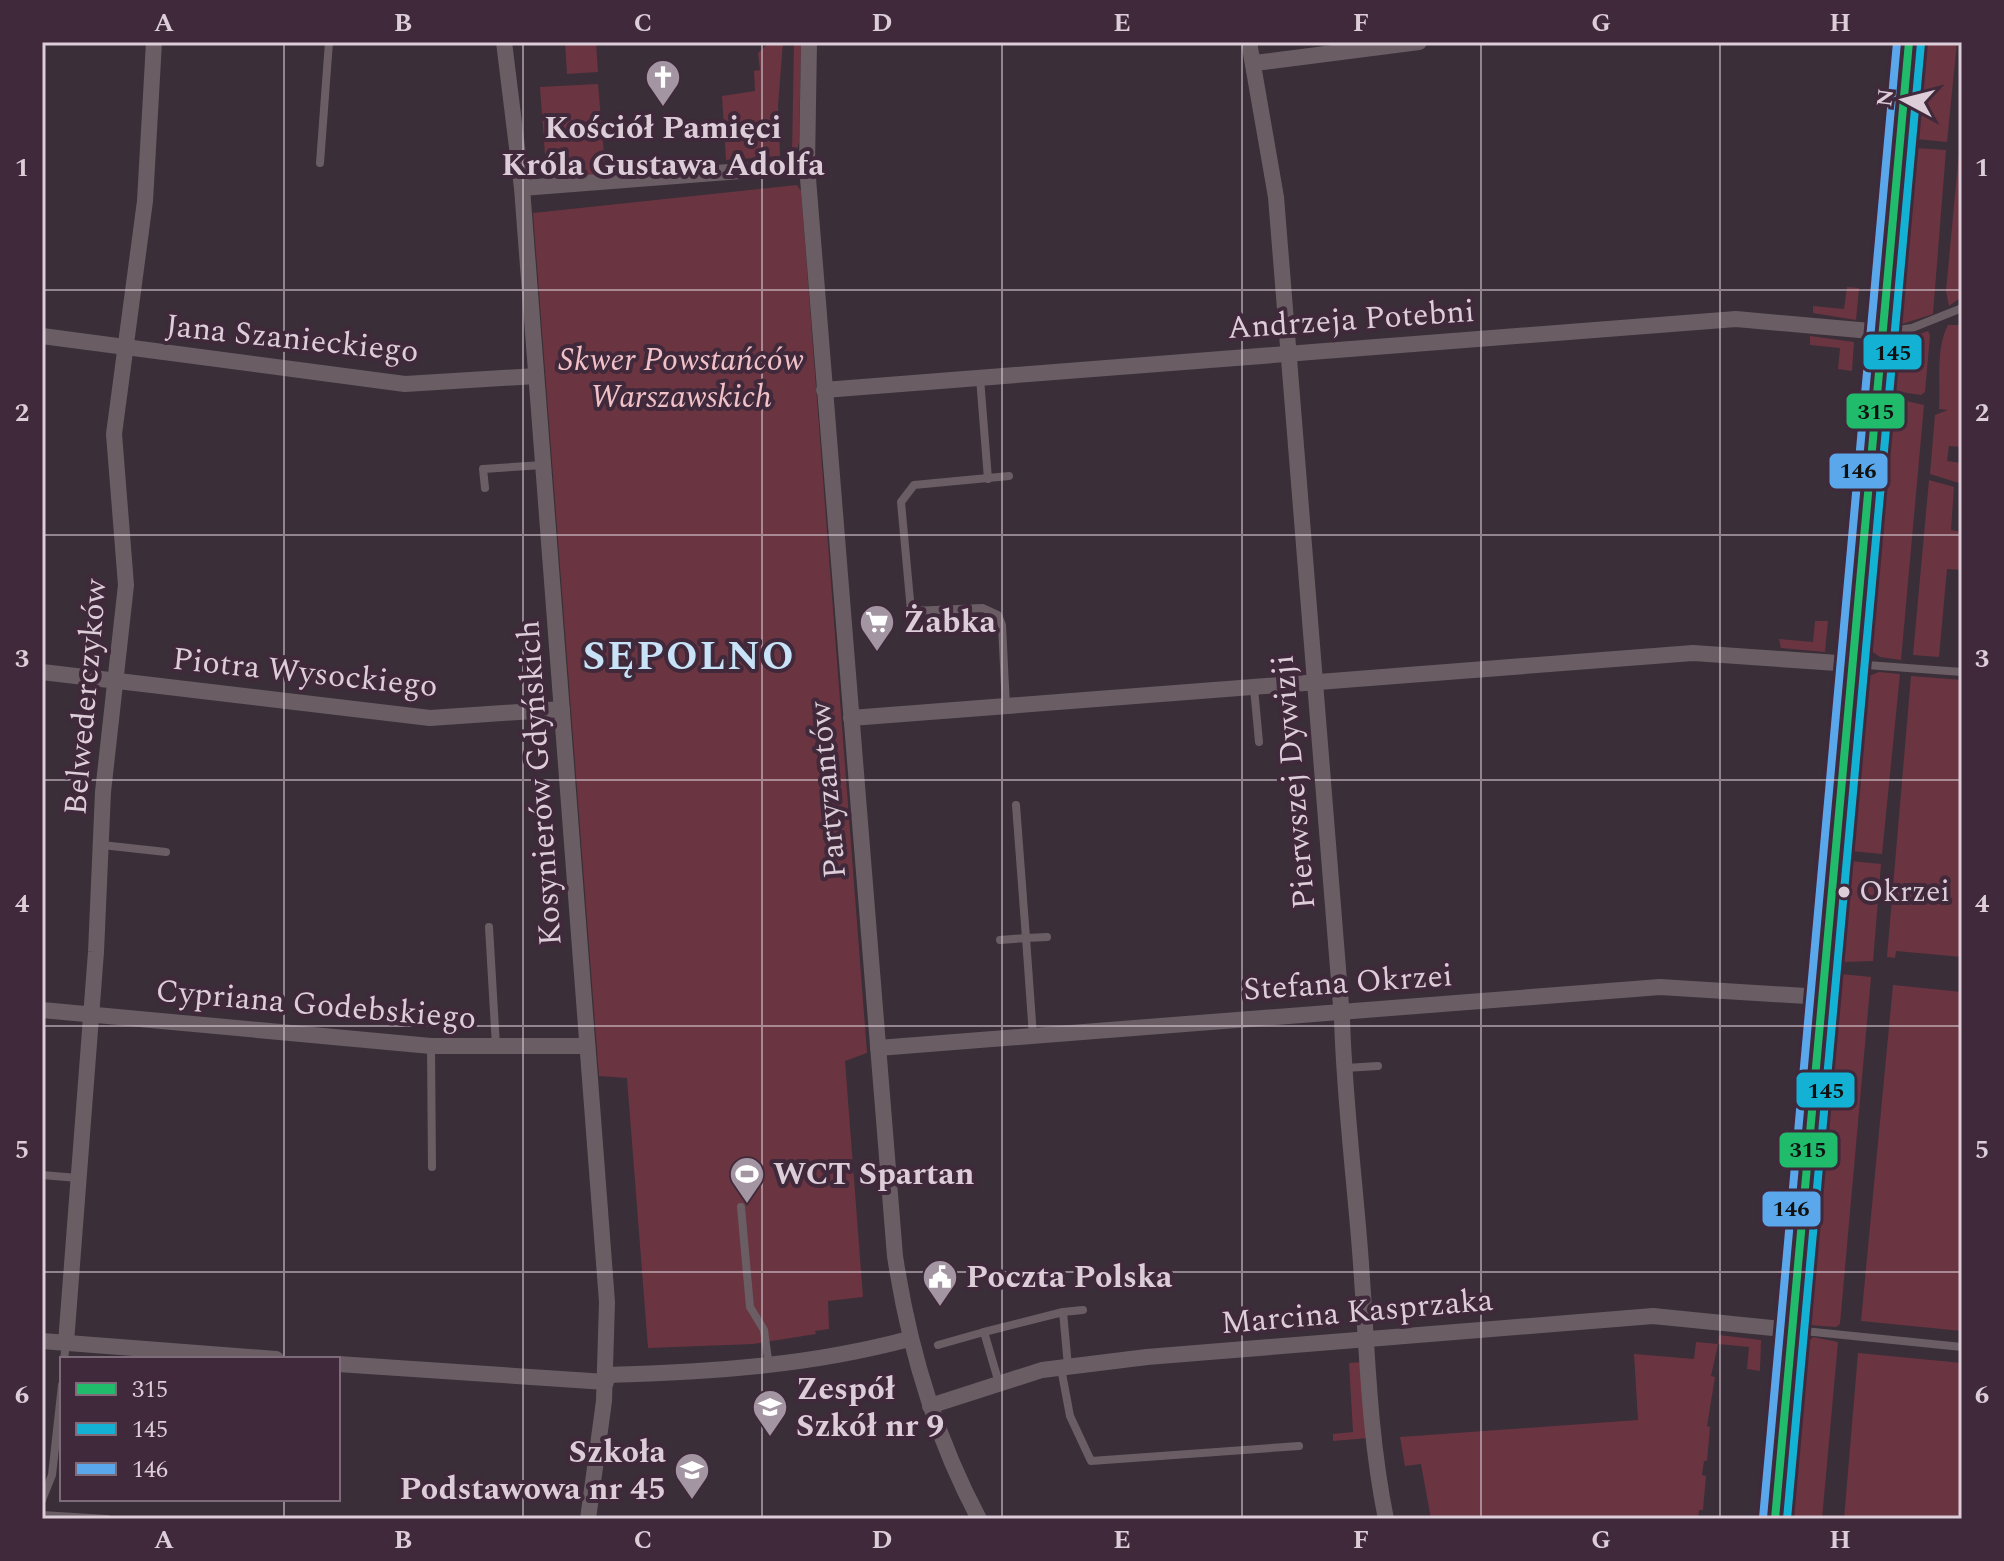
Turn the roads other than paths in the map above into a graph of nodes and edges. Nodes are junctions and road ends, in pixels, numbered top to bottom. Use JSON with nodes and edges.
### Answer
{"nodes":[{"id":1,"x":154,"y":42,"type":"edge"},
{"id":2,"x":329,"y":42,"type":"edge"},
{"id":3,"x":504,"y":42,"type":"edge"},
{"id":4,"x":809,"y":42,"type":"edge"},
{"id":5,"x":1249,"y":42,"type":"edge"},
{"id":6,"x":1419,"y":42,"type":"edge"},
{"id":7,"x":1909,"y":42,"type":"edge"},
{"id":8,"x":1255,"y":63,"type":"junction"},
{"id":9,"x":320,"y":163,"type":"dead end"},
{"id":10,"x":807,"y":166,"type":"junction"},
{"id":11,"x":522,"y":188,"type":"junction"},
{"id":12,"x":1962,"y":308,"type":"edge"},
{"id":13,"x":1882,"y":332,"type":"junction"},
{"id":14,"x":42,"y":336,"type":"edge"},
{"id":15,"x":125,"y":347,"type":"junction"},
{"id":16,"x":1290,"y":353,"type":"junction"},
{"id":17,"x":536,"y":376,"type":"junction"},
{"id":18,"x":980,"y":378,"type":"junction"},
{"id":19,"x":824,"y":390,"type":"junction"},
{"id":20,"x":543,"y":465,"type":"junction"},
{"id":21,"x":1009,"y":476,"type":"dead end"},
{"id":22,"x":988,"y":479,"type":"junction"},
{"id":23,"x":485,"y":488,"type":"dead end"},
{"id":24,"x":1852,"y":664,"type":"junction"},
{"id":25,"x":42,"y":672,"type":"edge"},
{"id":26,"x":1962,"y":672,"type":"edge"},
{"id":27,"x":115,"y":680,"type":"junction"},
{"id":28,"x":1313,"y":683,"type":"junction"},
{"id":29,"x":1254,"y":688,"type":"junction"},
{"id":30,"x":1006,"y":707,"type":"junction"},
{"id":31,"x":562,"y":709,"type":"junction"},
{"id":32,"x":851,"y":718,"type":"junction"},
{"id":33,"x":1259,"y":742,"type":"dead end"},
{"id":34,"x":1016,"y":805,"type":"dead end"},
{"id":35,"x":102,"y":845,"type":"junction"},
{"id":36,"x":166,"y":852,"type":"dead end"},
{"id":37,"x":489,"y":927,"type":"dead end"},
{"id":38,"x":1047,"y":937,"type":"dead end"},
{"id":39,"x":1026,"y":938,"type":"junction"},
{"id":40,"x":1000,"y":940,"type":"dead end"},
{"id":41,"x":1822,"y":997,"type":"junction"},
{"id":42,"x":42,"y":1010,"type":"edge"},
{"id":43,"x":1342,"y":1011,"type":"junction"},
{"id":44,"x":90,"y":1014,"type":"junction"},
{"id":45,"x":1033,"y":1036,"type":"junction"},
{"id":46,"x":431,"y":1046,"type":"junction"},
{"id":47,"x":587,"y":1046,"type":"junction"},
{"id":48,"x":496,"y":1047,"type":"junction"},
{"id":49,"x":878,"y":1048,"type":"junction"},
{"id":50,"x":1378,"y":1066,"type":"dead end"},
{"id":51,"x":1345,"y":1068,"type":"junction"},
{"id":52,"x":432,"y":1167,"type":"dead end"},
{"id":53,"x":42,"y":1175,"type":"edge"},
{"id":54,"x":78,"y":1178,"type":"junction"},
{"id":55,"x":741,"y":1207,"type":"dead end"},
{"id":56,"x":1083,"y":1310,"type":"dead end"},
{"id":57,"x":1063,"y":1312,"type":"junction"},
{"id":58,"x":1793,"y":1330,"type":"junction"},
{"id":59,"x":984,"y":1332,"type":"junction"},
{"id":60,"x":909,"y":1339,"type":"junction"},
{"id":61,"x":1363,"y":1340,"type":"junction"},
{"id":62,"x":42,"y":1341,"type":"edge"},
{"id":63,"x":938,"y":1345,"type":"dead end"},
{"id":64,"x":1962,"y":1347,"type":"edge"},
{"id":65,"x":65,"y":1351,"type":"edge"},
{"id":66,"x":223,"y":1357,"type":"edge"},
{"id":67,"x":340,"y":1364,"type":"edge"},
{"id":68,"x":769,"y":1367,"type":"junction"},
{"id":69,"x":1064,"y":1367,"type":"junction"},
{"id":70,"x":606,"y":1378,"type":"junction"},
{"id":71,"x":999,"y":1383,"type":"junction"},
{"id":72,"x":60,"y":1403,"type":"edge"},
{"id":73,"x":930,"y":1406,"type":"junction"},
{"id":74,"x":1299,"y":1446,"type":"dead end"},
{"id":75,"x":42,"y":1500,"type":"edge"},
{"id":76,"x":42,"y":1515,"type":"edge"},
{"id":77,"x":107,"y":1519,"type":"edge"},
{"id":78,"x":588,"y":1519,"type":"edge"},
{"id":79,"x":979,"y":1519,"type":"edge"},
{"id":80,"x":1386,"y":1519,"type":"edge"},
{"id":81,"x":1775,"y":1519,"type":"edge"}],
"edges":[{"from":1,"to":15,"type":"street","name":"Belwederczyków"},
{"from":2,"to":9,"type":"lane"},
{"from":3,"to":11,"type":"street","name":"Kosynierów Gdyńskich"},
{"from":4,"to":10,"type":"street","name":"Partyzantów"},
{"from":5,"to":8,"type":"street","name":"Pierwszej Dywizji"},
{"from":6,"to":8,"type":"street"},
{"from":7,"to":13,"type":"street"},
{"from":8,"to":16,"type":"street","name":"Pierwszej Dywizji"},
{"from":10,"to":11,"type":"street"},
{"from":10,"to":19,"type":"street","name":"Partyzantów"},
{"from":11,"to":17,"type":"street","name":"Kosynierów Gdyńskich"},
{"from":12,"to":13,"type":"lane"},
{"from":13,"to":16,"type":"street","name":"Andrzeja Potebni"},
{"from":13,"to":24,"type":"street"},
{"from":14,"to":15,"type":"street","name":"Jana Szanieckiego"},
{"from":15,"to":17,"type":"street","name":"Jana Szanieckiego"},
{"from":15,"to":27,"type":"street","name":"Belwederczyków"},
{"from":16,"to":18,"type":"street","name":"Andrzeja Potebni"},
{"from":16,"to":28,"type":"street","name":"Pierwszej Dywizji"},
{"from":17,"to":20,"type":"street","name":"Kosynierów Gdyńskich"},
{"from":18,"to":19,"type":"street","name":"Andrzeja Potebni"},
{"from":18,"to":22,"type":"lane"},
{"from":19,"to":32,"type":"street","name":"Partyzantów"},
{"from":20,"to":23,"type":"lane"},
{"from":20,"to":31,"type":"street","name":"Kosynierów Gdyńskich"},
{"from":21,"to":22,"type":"lane"},
{"from":22,"to":30,"type":"lane"},
{"from":24,"to":26,"type":"lane"},
{"from":24,"to":28,"type":"street"},
{"from":24,"to":41,"type":"street"},
{"from":25,"to":27,"type":"street","name":"Piotra Wysockiego"},
{"from":27,"to":31,"type":"street","name":"Piotra Wysockiego"},
{"from":27,"to":35,"type":"street","name":"Belwederczyków"},
{"from":28,"to":29,"type":"street"},
{"from":28,"to":43,"type":"street","name":"Pierwszej Dywizji"},
{"from":29,"to":30,"type":"street"},
{"from":29,"to":33,"type":"lane"},
{"from":30,"to":32,"type":"street"},
{"from":31,"to":47,"type":"street","name":"Kosynierów Gdyńskich"},
{"from":32,"to":49,"type":"street","name":"Partyzantów"},
{"from":34,"to":39,"type":"lane"},
{"from":35,"to":36,"type":"lane"},
{"from":35,"to":44,"type":"street","name":"Belwederczyków"},
{"from":37,"to":48,"type":"lane"},
{"from":38,"to":39,"type":"lane"},
{"from":39,"to":40,"type":"lane"},
{"from":39,"to":45,"type":"lane"},
{"from":41,"to":43,"type":"street","name":"Stefana Okrzei"},
{"from":41,"to":58,"type":"street"},
{"from":42,"to":44,"type":"street","name":"Cypriana Godebskiego"},
{"from":43,"to":45,"type":"street","name":"Stefana Okrzei"},
{"from":43,"to":51,"type":"street","name":"Pierwszej Dywizji"},
{"from":44,"to":46,"type":"street","name":"Cypriana Godebskiego"},
{"from":44,"to":54,"type":"street","name":"Belwederczyków"},
{"from":45,"to":49,"type":"street","name":"Stefana Okrzei"},
{"from":46,"to":48,"type":"street","name":"Cypriana Godebskiego"},
{"from":46,"to":52,"type":"lane"},
{"from":47,"to":48,"type":"street","name":"Cypriana Godebskiego"},
{"from":47,"to":70,"type":"street","name":"Kosynierów Gdyńskich"},
{"from":49,"to":60,"type":"street","name":"Partyzantów"},
{"from":50,"to":51,"type":"lane"},
{"from":51,"to":61,"type":"street","name":"Pierwszej Dywizji"},
{"from":53,"to":54,"type":"lane"},
{"from":54,"to":65,"type":"street","name":"Belwederczyków"},
{"from":55,"to":68,"type":"lane"},
{"from":56,"to":57,"type":"lane"},
{"from":57,"to":59,"type":"lane"},
{"from":57,"to":69,"type":"lane"},
{"from":58,"to":61,"type":"street","name":"Marcina Kasprzaka"},
{"from":58,"to":64,"type":"lane"},
{"from":58,"to":81,"type":"street"},
{"from":59,"to":63,"type":"lane"},
{"from":59,"to":71,"type":"lane"},
{"from":60,"to":68,"type":"street"},
{"from":60,"to":73,"type":"street","name":"Partyzantów"},
{"from":61,"to":69,"type":"street","name":"Marcina Kasprzaka"},
{"from":61,"to":80,"type":"street","name":"Pierwszej Dywizji"},
{"from":62,"to":65,"type":"street"},
{"from":65,"to":66,"type":"street"},
{"from":67,"to":70,"type":"street"},
{"from":68,"to":70,"type":"street"},
{"from":69,"to":71,"type":"street","name":"Marcina Kasprzaka"},
{"from":69,"to":74,"type":"lane"},
{"from":70,"to":78,"type":"street","name":"Kosynierów Gdyńskich"},
{"from":71,"to":73,"type":"street","name":"Marcina Kasprzaka"},
{"from":72,"to":75,"type":"lane"},
{"from":73,"to":79,"type":"street","name":"Partyzantów"},
{"from":76,"to":77,"type":"lane"}]}
